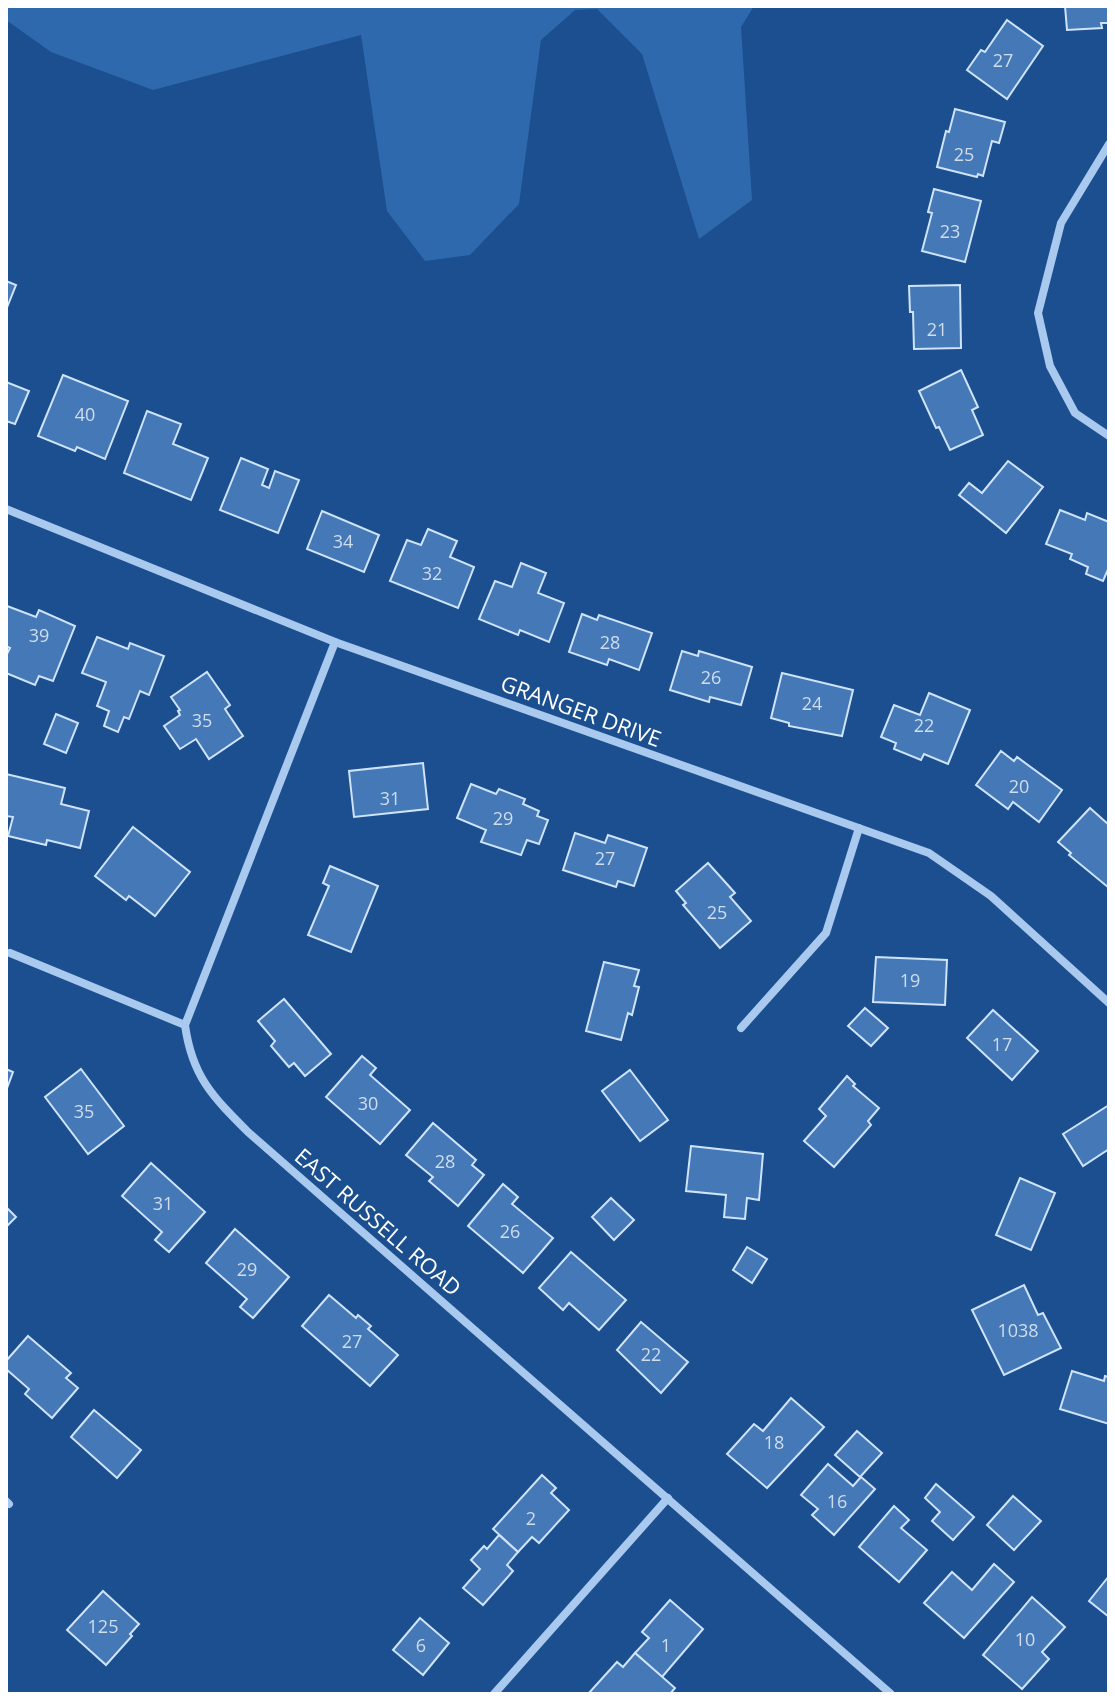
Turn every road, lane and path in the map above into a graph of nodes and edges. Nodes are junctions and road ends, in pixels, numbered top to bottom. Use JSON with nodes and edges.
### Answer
{"nodes":[{"id":1,"x":1109,"y":144,"type":"edge"},
{"id":2,"x":1109,"y":436,"type":"edge"},
{"id":3,"x":6,"y":509,"type":"edge"},
{"id":4,"x":335,"y":642,"type":"junction"},
{"id":5,"x":859,"y":828,"type":"junction"},
{"id":6,"x":10,"y":953,"type":"dead end"},
{"id":7,"x":1109,"y":1003,"type":"edge"},
{"id":8,"x":185,"y":1025,"type":"junction"},
{"id":9,"x":741,"y":1028,"type":"dead end"},
{"id":10,"x":668,"y":1498,"type":"junction"},
{"id":11,"x":494,"y":1694,"type":"edge"},
{"id":12,"x":891,"y":1694,"type":"edge"}],
"edges":[{"from":1,"to":2,"type":"street"},
{"from":3,"to":4,"type":"street","name":"GRANGER DRIVE"},
{"from":4,"to":5,"type":"street","name":"GRANGER DRIVE"},
{"from":4,"to":8,"type":"street"},
{"from":5,"to":7,"type":"street","name":"GRANGER DRIVE"},
{"from":5,"to":9,"type":"street"},
{"from":6,"to":8,"type":"street"},
{"from":8,"to":10,"type":"street","name":"EAST RUSSELL ROAD"},
{"from":10,"to":11,"type":"street"},
{"from":10,"to":12,"type":"street","name":"EAST RUSSELL ROAD"}]}
